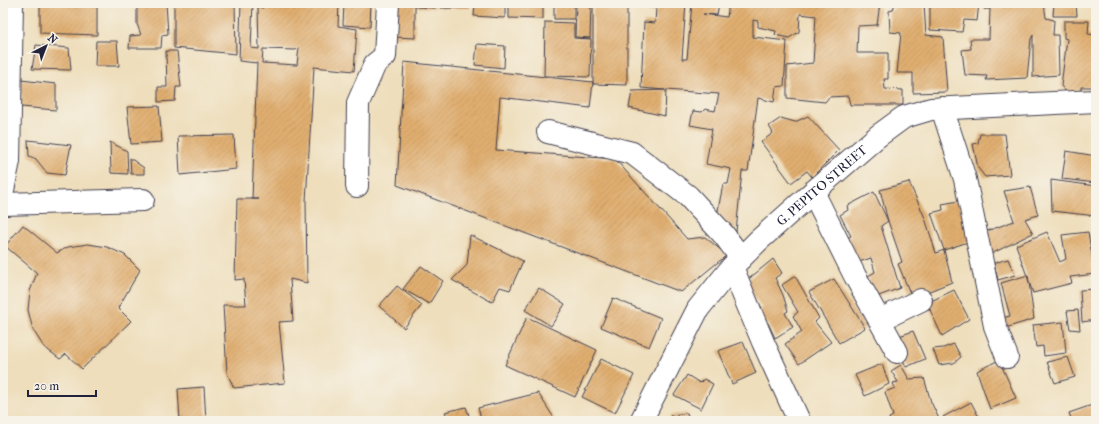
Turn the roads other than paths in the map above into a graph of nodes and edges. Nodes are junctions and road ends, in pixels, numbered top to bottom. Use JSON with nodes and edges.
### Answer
{"nodes":[{"id":1,"x":12,"y":3,"type":"edge"},
{"id":2,"x":388,"y":3,"type":"edge"},
{"id":3,"x":1096,"y":101,"type":"edge"},
{"id":4,"x":942,"y":108,"type":"junction"},
{"id":5,"x":548,"y":132,"type":"dead end"},
{"id":6,"x":6,"y":161,"type":"edge"},
{"id":7,"x":357,"y":186,"type":"dead end"},
{"id":8,"x":3,"y":190,"type":"edge"},
{"id":9,"x":813,"y":192,"type":"junction"},
{"id":10,"x":143,"y":200,"type":"dead end"},
{"id":11,"x":3,"y":204,"type":"edge"},
{"id":12,"x":736,"y":262,"type":"junction"},
{"id":13,"x":921,"y":300,"type":"dead end"},
{"id":14,"x":880,"y":320,"type":"junction"},
{"id":15,"x":897,"y":352,"type":"dead end"},
{"id":16,"x":1007,"y":357,"type":"dead end"},
{"id":17,"x":641,"y":421,"type":"edge"},
{"id":18,"x":799,"y":421,"type":"edge"}],
"edges":[{"from":1,"to":6,"type":"street"},
{"from":2,"to":7,"type":"street"},
{"from":3,"to":4,"type":"street","name":"G. PEPITO STREET"},
{"from":4,"to":9,"type":"street","name":"G. PEPITO STREET"},
{"from":4,"to":16,"type":"street"},
{"from":5,"to":12,"type":"street"},
{"from":6,"to":8,"type":"street"},
{"from":9,"to":12,"type":"street","name":"G. PEPITO STREET"},
{"from":9,"to":14,"type":"street"},
{"from":10,"to":11,"type":"street"},
{"from":12,"to":17,"type":"street","name":"G. PEPITO STREET"},
{"from":12,"to":18,"type":"street"},
{"from":13,"to":14,"type":"street"},
{"from":14,"to":15,"type":"street"}]}
